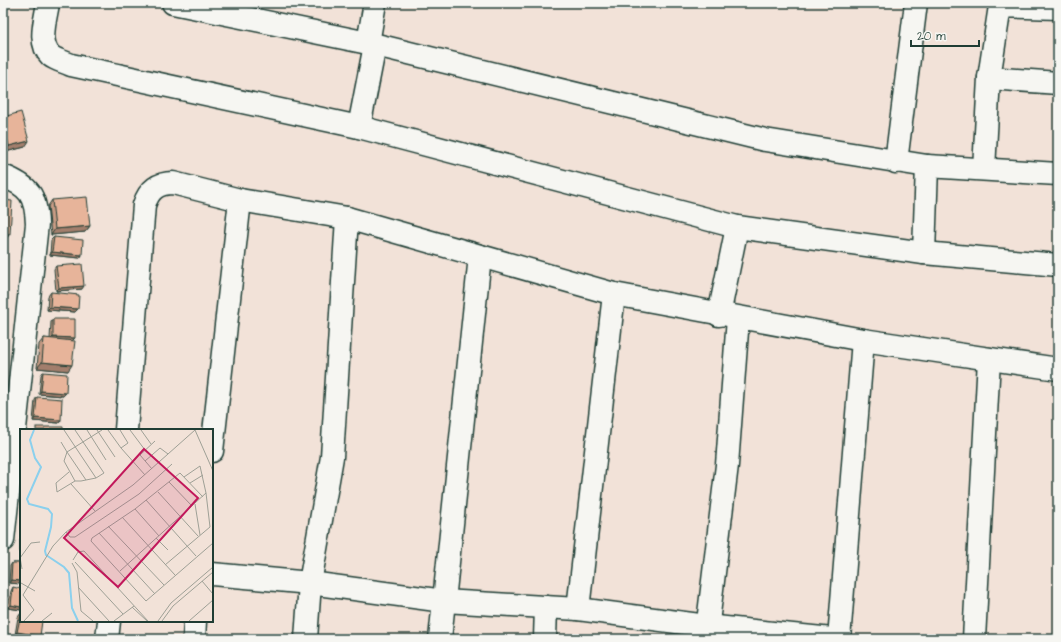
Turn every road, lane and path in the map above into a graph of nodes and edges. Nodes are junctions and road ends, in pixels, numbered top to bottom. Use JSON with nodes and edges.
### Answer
{"nodes":[{"id":1,"x":48,"y":3,"type":"edge"},
{"id":2,"x":173,"y":3,"type":"edge"},
{"id":3,"x":375,"y":3,"type":"edge"},
{"id":4,"x":916,"y":3,"type":"edge"},
{"id":5,"x":1058,"y":8,"type":"edge"},
{"id":6,"x":372,"y":44,"type":"junction"},
{"id":7,"x":990,"y":78,"type":"junction"},
{"id":8,"x":1058,"y":83,"type":"edge"},
{"id":9,"x":359,"y":127,"type":"junction"},
{"id":10,"x":896,"y":162,"type":"junction"},
{"id":11,"x":927,"y":166,"type":"junction"},
{"id":12,"x":984,"y":169,"type":"junction"},
{"id":13,"x":1058,"y":174,"type":"edge"},
{"id":14,"x":3,"y":176,"type":"edge"},
{"id":15,"x":240,"y":200,"type":"junction"},
{"id":16,"x":347,"y":218,"type":"junction"},
{"id":17,"x":737,"y":227,"type":"junction"},
{"id":18,"x":924,"y":253,"type":"junction"},
{"id":19,"x":480,"y":256,"type":"junction"},
{"id":20,"x":1058,"y":265,"type":"edge"},
{"id":21,"x":614,"y":294,"type":"junction"},
{"id":22,"x":729,"y":316,"type":"junction"},
{"id":23,"x":863,"y":340,"type":"junction"},
{"id":24,"x":989,"y":359,"type":"junction"},
{"id":25,"x":1058,"y":369,"type":"edge"},
{"id":26,"x":126,"y":429,"type":"edge"},
{"id":27,"x":213,"y":442,"type":"edge"},
{"id":28,"x":3,"y":540,"type":"edge"},
{"id":29,"x":213,"y":574,"type":"edge"},
{"id":30,"x":310,"y":583,"type":"junction"},
{"id":31,"x":444,"y":601,"type":"junction"},
{"id":32,"x":546,"y":607,"type":"junction"},
{"id":33,"x":578,"y":608,"type":"junction"},
{"id":34,"x":109,"y":622,"type":"edge"},
{"id":35,"x":195,"y":622,"type":"edge"},
{"id":36,"x":707,"y":632,"type":"edge"},
{"id":37,"x":107,"y":639,"type":"edge"},
{"id":38,"x":194,"y":639,"type":"edge"},
{"id":39,"x":306,"y":639,"type":"edge"},
{"id":40,"x":440,"y":639,"type":"edge"},
{"id":41,"x":545,"y":639,"type":"edge"},
{"id":42,"x":832,"y":639,"type":"edge"},
{"id":43,"x":839,"y":639,"type":"edge"},
{"id":44,"x":974,"y":639,"type":"edge"}],
"edges":[{"from":1,"to":9,"type":"street"},
{"from":2,"to":6,"type":"street"},
{"from":3,"to":6,"type":"street"},
{"from":4,"to":10,"type":"street"},
{"from":5,"to":7,"type":"street"},
{"from":6,"to":9,"type":"street"},
{"from":6,"to":10,"type":"street"},
{"from":7,"to":8,"type":"street"},
{"from":7,"to":12,"type":"street"},
{"from":9,"to":17,"type":"street"},
{"from":10,"to":11,"type":"street"},
{"from":11,"to":12,"type":"street"},
{"from":11,"to":18,"type":"street"},
{"from":12,"to":13,"type":"street"},
{"from":14,"to":28,"type":"street"},
{"from":15,"to":16,"type":"street"},
{"from":15,"to":26,"type":"street"},
{"from":15,"to":27,"type":"street"},
{"from":16,"to":19,"type":"street"},
{"from":16,"to":30,"type":"street"},
{"from":17,"to":18,"type":"street"},
{"from":17,"to":22,"type":"street"},
{"from":18,"to":20,"type":"street"},
{"from":19,"to":21,"type":"street"},
{"from":19,"to":31,"type":"street"},
{"from":21,"to":22,"type":"street"},
{"from":21,"to":33,"type":"street"},
{"from":22,"to":23,"type":"street"},
{"from":22,"to":36,"type":"street"},
{"from":23,"to":24,"type":"street"},
{"from":23,"to":43,"type":"street"},
{"from":24,"to":25,"type":"street"},
{"from":24,"to":44,"type":"street"},
{"from":29,"to":30,"type":"street"},
{"from":30,"to":31,"type":"street"},
{"from":30,"to":39,"type":"street"},
{"from":31,"to":32,"type":"street"},
{"from":31,"to":40,"type":"street"},
{"from":32,"to":33,"type":"street"},
{"from":32,"to":41,"type":"street"},
{"from":33,"to":36,"type":"street"},
{"from":34,"to":37,"type":"street"},
{"from":35,"to":38,"type":"street"},
{"from":36,"to":42,"type":"street"}]}
